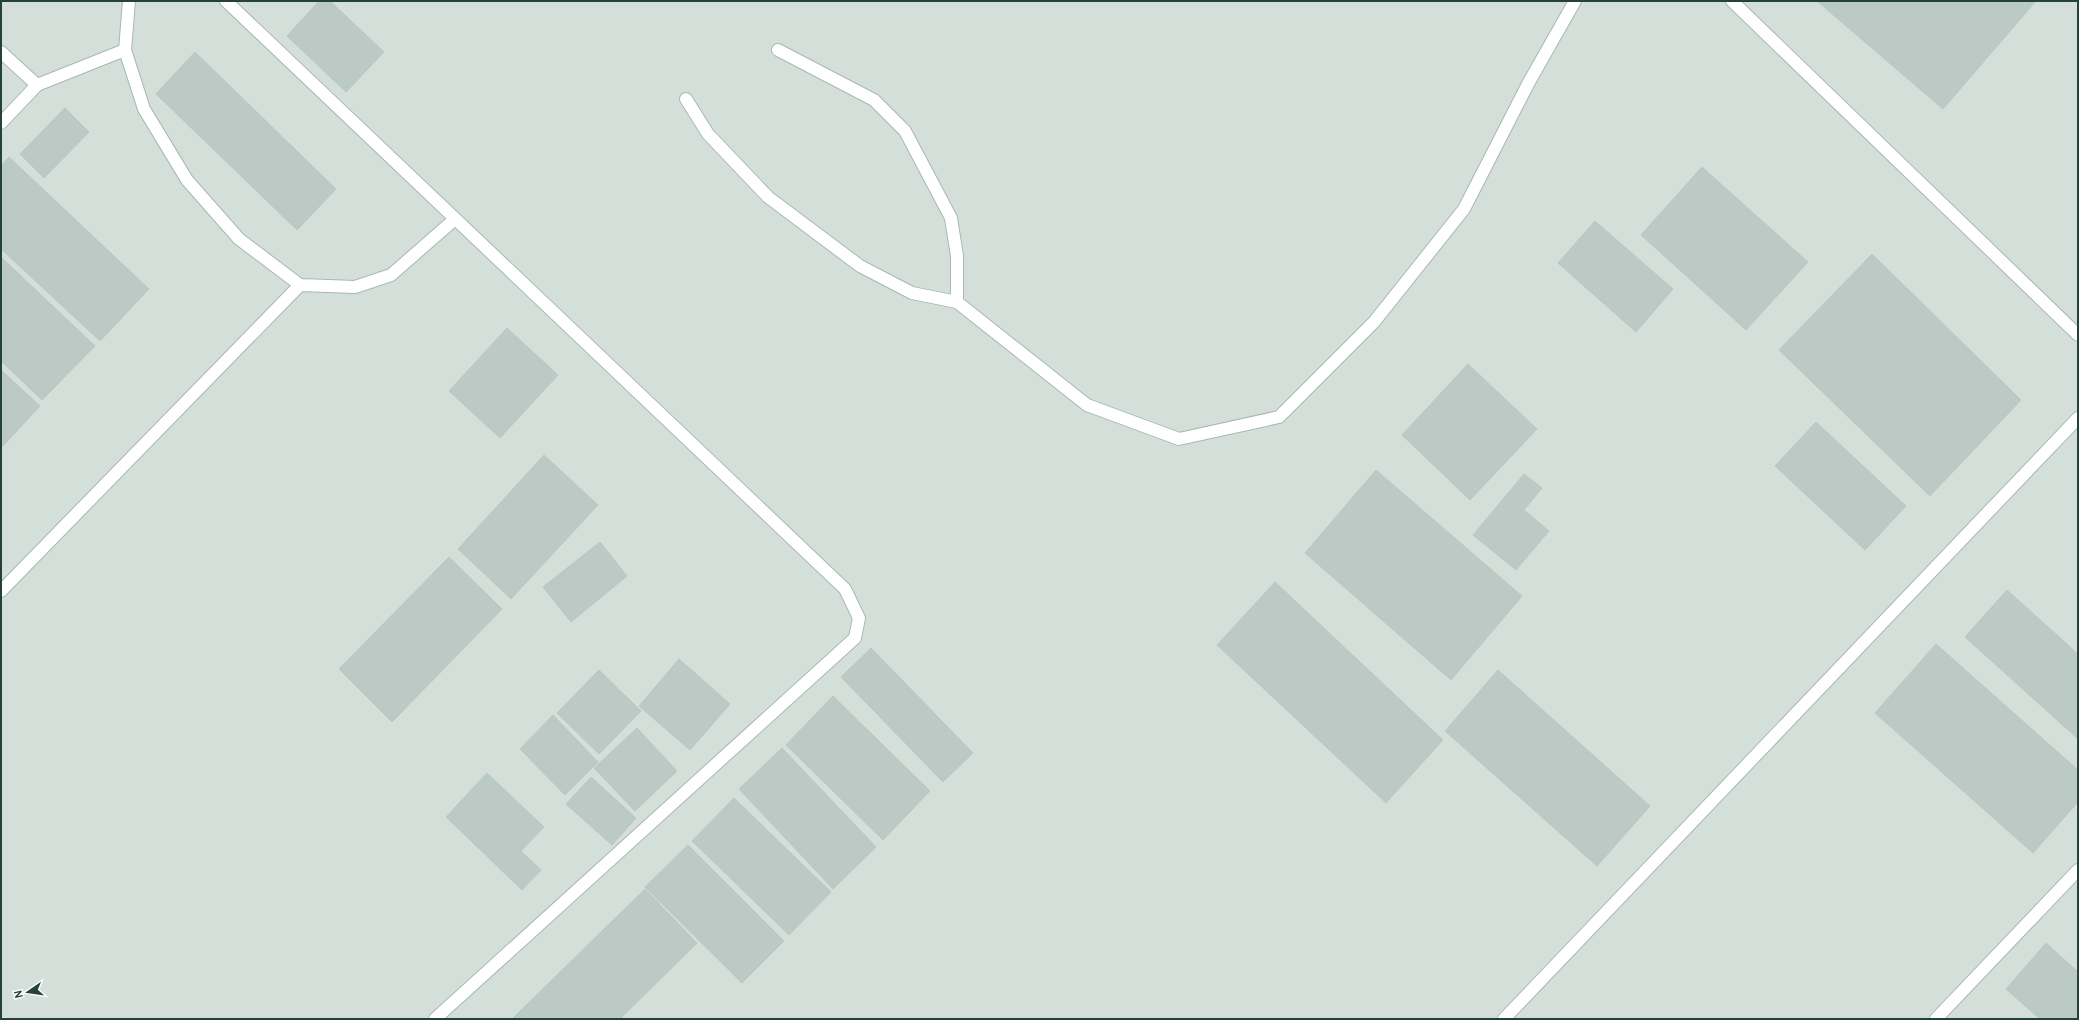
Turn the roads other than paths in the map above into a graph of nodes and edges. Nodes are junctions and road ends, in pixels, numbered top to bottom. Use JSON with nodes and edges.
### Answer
{"nodes":[{"id":1,"x":129,"y":1,"type":"edge"},
{"id":2,"x":226,"y":1,"type":"edge"},
{"id":3,"x":1575,"y":1,"type":"edge"},
{"id":4,"x":1732,"y":1,"type":"edge"},
{"id":5,"x":125,"y":50,"type":"junction"},
{"id":6,"x":778,"y":50,"type":"dead end"},
{"id":7,"x":1,"y":52,"type":"edge"},
{"id":8,"x":38,"y":86,"type":"junction"},
{"id":9,"x":686,"y":99,"type":"dead end"},
{"id":10,"x":1,"y":123,"type":"edge"},
{"id":11,"x":455,"y":219,"type":"junction"},
{"id":12,"x":300,"y":285,"type":"junction"},
{"id":13,"x":957,"y":302,"type":"junction"},
{"id":14,"x":2078,"y":335,"type":"edge"},
{"id":15,"x":2078,"y":418,"type":"edge"},
{"id":16,"x":1,"y":591,"type":"edge"},
{"id":17,"x":2078,"y":870,"type":"edge"},
{"id":18,"x":435,"y":1019,"type":"edge"},
{"id":19,"x":1504,"y":1019,"type":"edge"},
{"id":20,"x":1936,"y":1019,"type":"edge"}],
"edges":[{"from":1,"to":5,"type":"street"},
{"from":2,"to":11,"type":"street"},
{"from":3,"to":13,"type":"street"},
{"from":4,"to":14,"type":"street"},
{"from":5,"to":8,"type":"street"},
{"from":5,"to":12,"type":"street"},
{"from":6,"to":13,"type":"street"},
{"from":7,"to":8,"type":"street"},
{"from":8,"to":10,"type":"street"},
{"from":9,"to":13,"type":"street"},
{"from":11,"to":12,"type":"street"},
{"from":11,"to":18,"type":"street"},
{"from":12,"to":16,"type":"street"},
{"from":15,"to":19,"type":"street"},
{"from":17,"to":20,"type":"street"}]}
